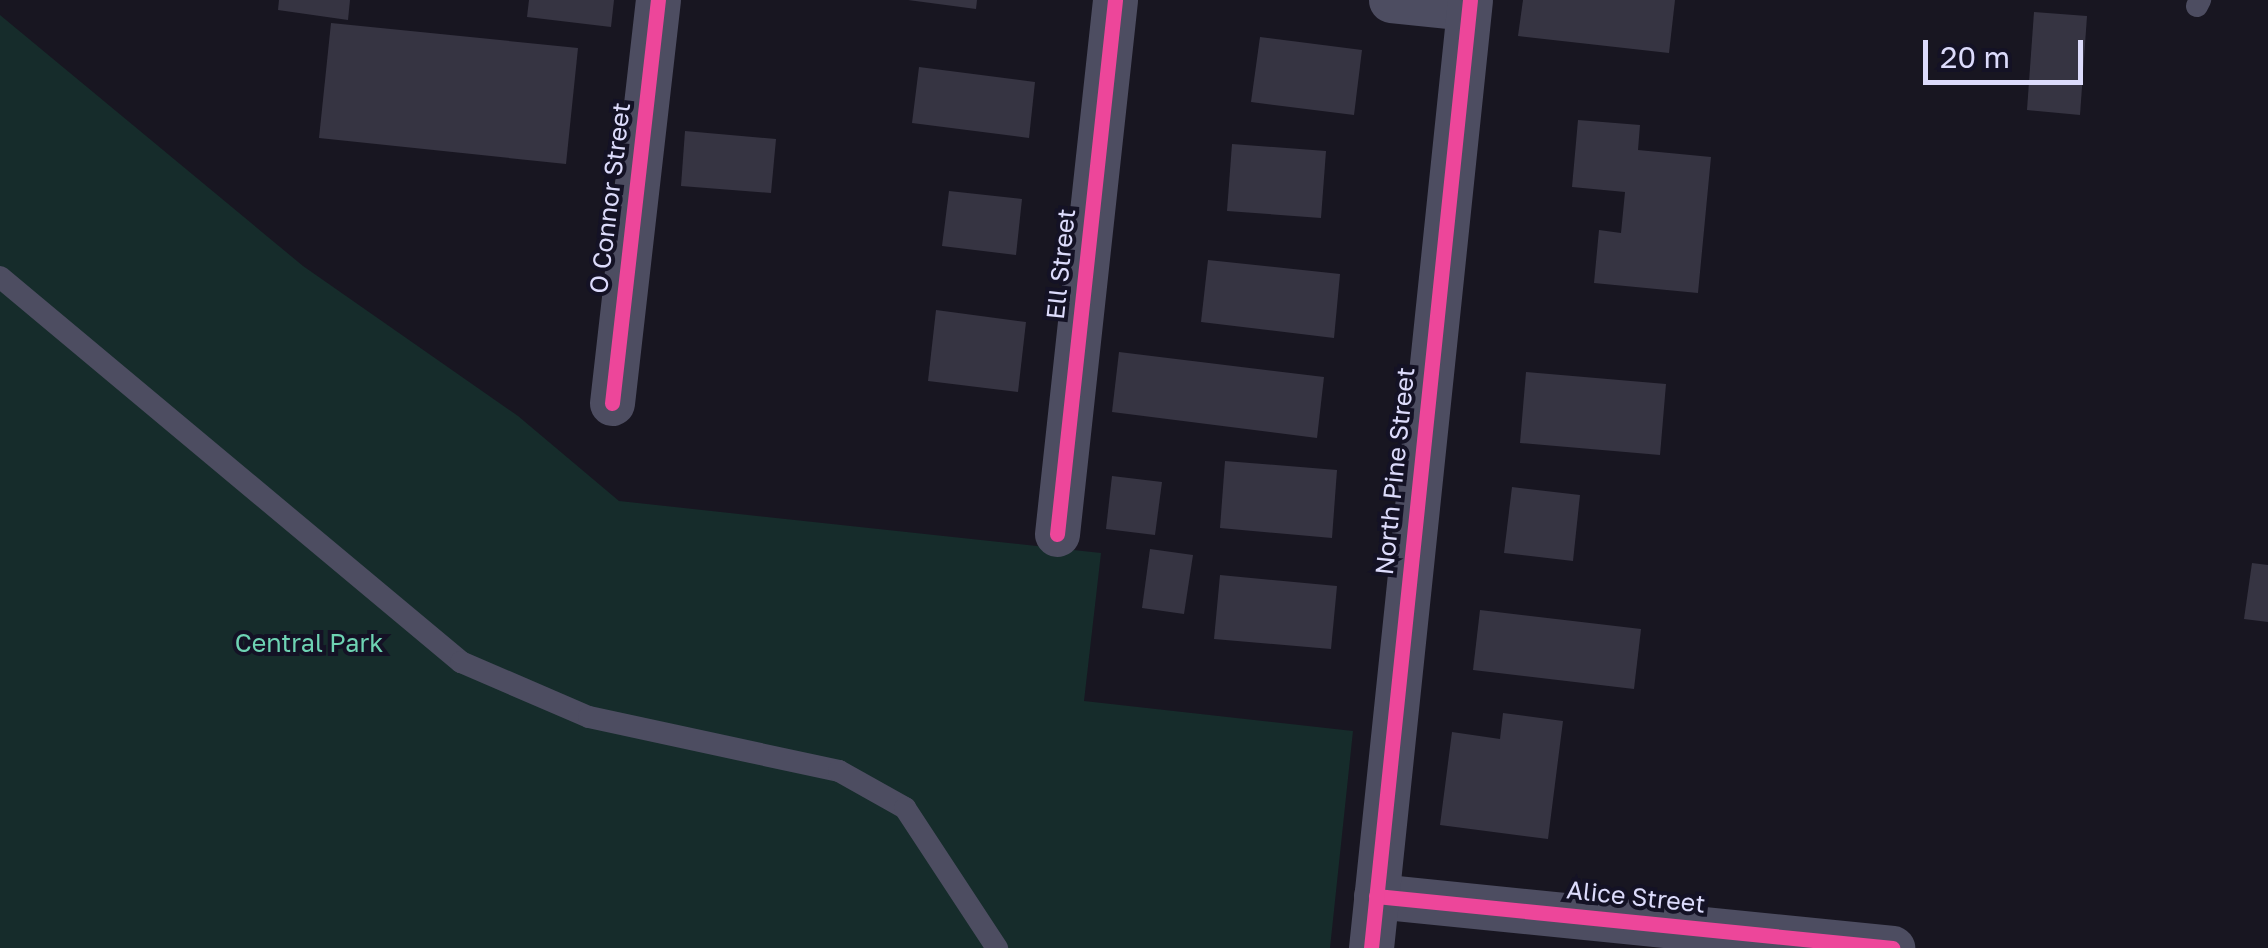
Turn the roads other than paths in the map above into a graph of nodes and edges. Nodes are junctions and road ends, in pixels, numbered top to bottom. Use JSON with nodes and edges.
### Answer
{"nodes":[{"id":1,"x":658,"y":0,"type":"edge"},
{"id":2,"x":1115,"y":0,"type":"edge"},
{"id":3,"x":1391,"y":0,"type":"edge"},
{"id":4,"x":1470,"y":4,"type":"edge"},
{"id":5,"x":0,"y":277,"type":"edge"},
{"id":6,"x":612,"y":403,"type":"dead end"},
{"id":7,"x":1057,"y":534,"type":"dead end"},
{"id":8,"x":1376,"y":896,"type":"junction"},
{"id":9,"x":998,"y":948,"type":"edge"},
{"id":10,"x":1371,"y":948,"type":"edge"},
{"id":11,"x":1892,"y":948,"type":"edge"}],
"edges":[{"from":1,"to":6,"type":"street","name":"O Connor Street"},
{"from":2,"to":7,"type":"street","name":"Ell Street"},
{"from":3,"to":4,"type":"street"},
{"from":4,"to":8,"type":"street","name":"North Pine Street"},
{"from":5,"to":9,"type":"lane"},
{"from":8,"to":10,"type":"street","name":"North Pine Street"},
{"from":8,"to":11,"type":"street","name":"Alice Street"}]}
